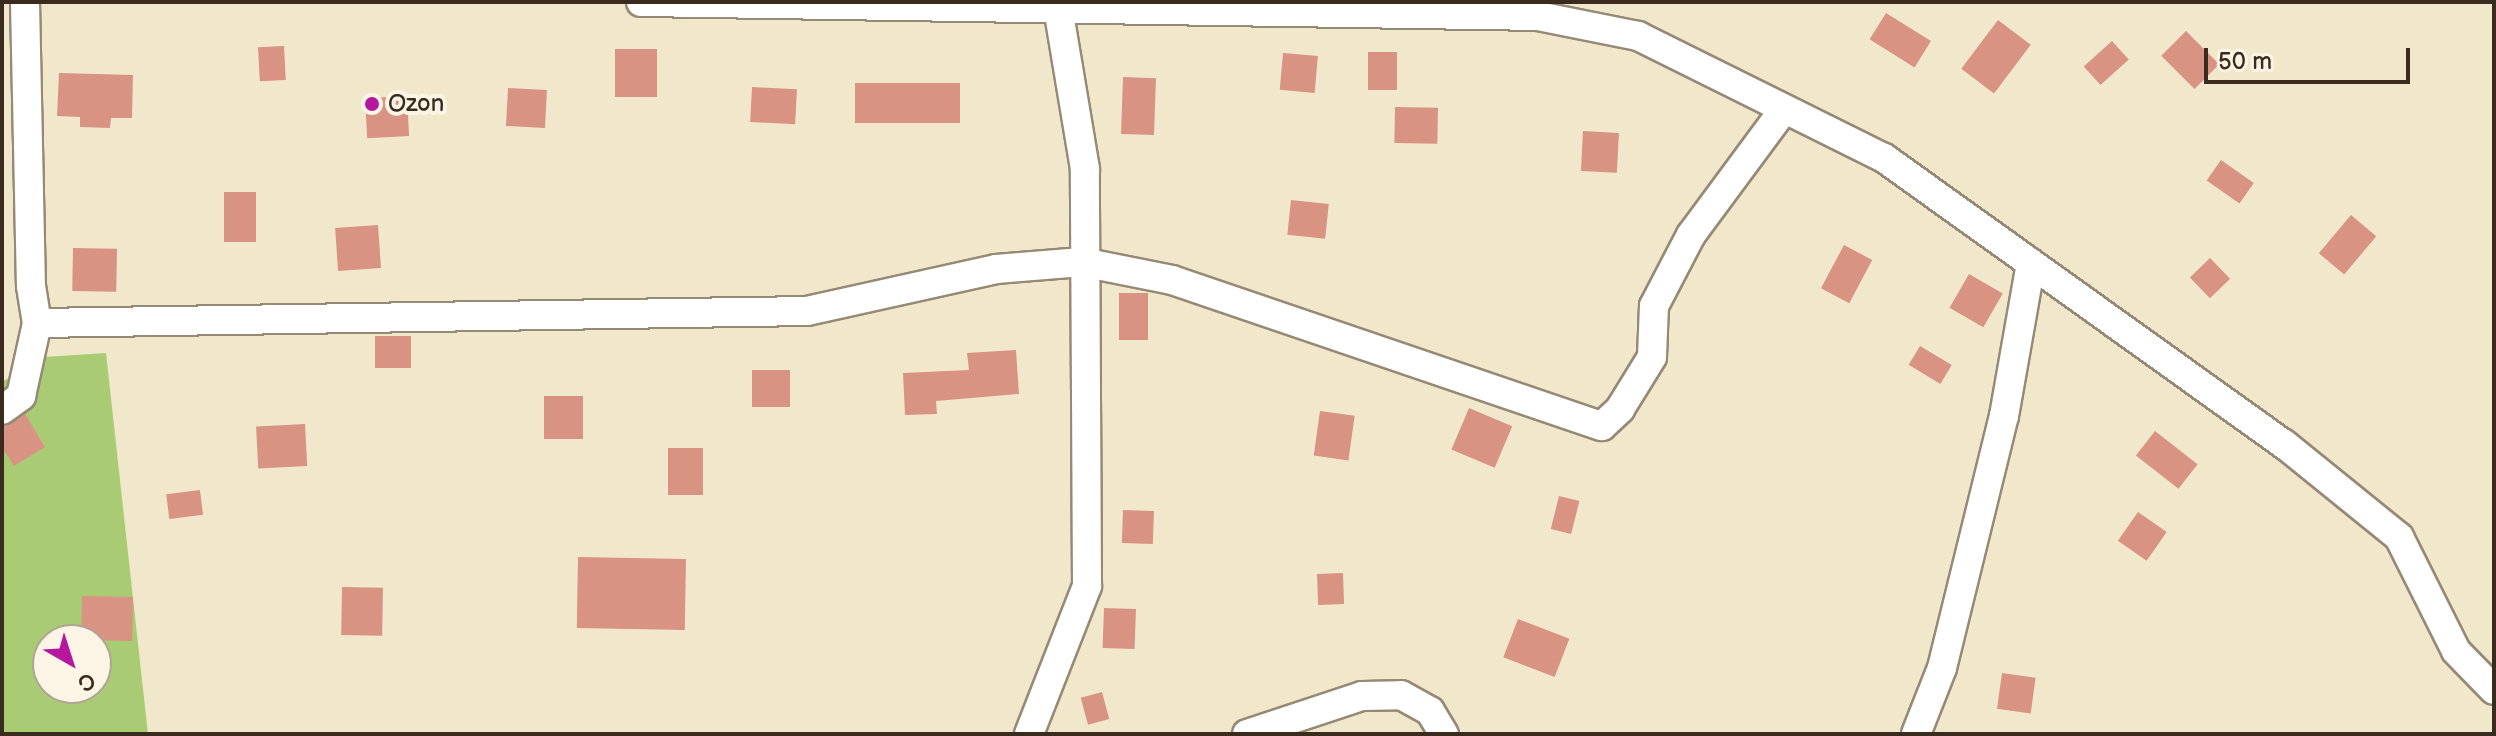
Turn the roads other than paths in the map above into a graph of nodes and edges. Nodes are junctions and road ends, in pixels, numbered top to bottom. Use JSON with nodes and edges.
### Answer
{"nodes":[{"id":1,"x":25,"y":2,"type":"edge"},
{"id":2,"x":641,"y":2,"type":"edge"},
{"id":3,"x":1058,"y":7,"type":"junction"},
{"id":4,"x":1782,"y":112,"type":"junction"},
{"id":5,"x":1082,"y":262,"type":"junction"},
{"id":6,"x":2031,"y":263,"type":"junction"},
{"id":7,"x":37,"y":323,"type":"junction"},
{"id":8,"x":2,"y":410,"type":"edge"},
{"id":9,"x":2494,"y":690,"type":"edge"},
{"id":10,"x":1029,"y":734,"type":"edge"},
{"id":11,"x":1247,"y":734,"type":"edge"},
{"id":12,"x":1444,"y":734,"type":"edge"},
{"id":13,"x":1916,"y":734,"type":"edge"}],
"edges":[{"from":1,"to":7,"type":"street"},
{"from":2,"to":3,"type":"street"},
{"from":3,"to":4,"type":"street"},
{"from":3,"to":5,"type":"street"},
{"from":4,"to":5,"type":"street"},
{"from":4,"to":6,"type":"street"},
{"from":5,"to":7,"type":"street"},
{"from":5,"to":10,"type":"street"},
{"from":6,"to":9,"type":"street"},
{"from":6,"to":13,"type":"street"},
{"from":7,"to":8,"type":"street"},
{"from":11,"to":12,"type":"street"}]}
